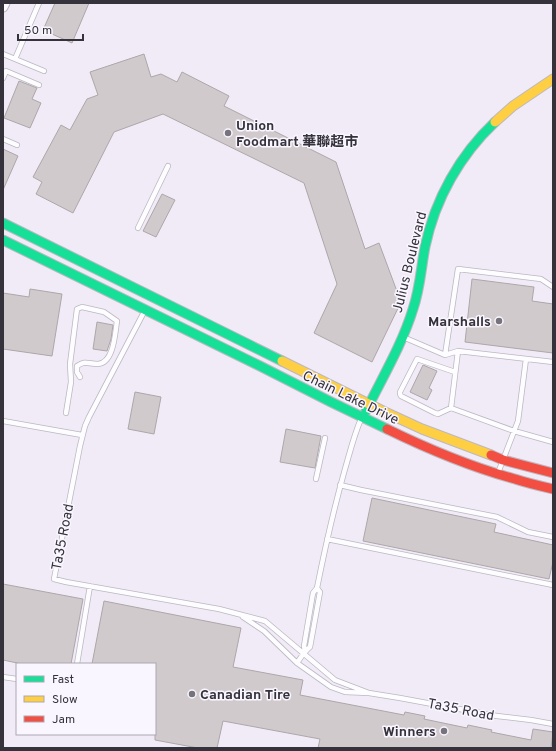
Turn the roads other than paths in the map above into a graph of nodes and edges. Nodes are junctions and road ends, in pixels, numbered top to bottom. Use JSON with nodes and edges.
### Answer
{"nodes":[{"id":1,"x":5,"y":3,"type":"edge"},
{"id":2,"x":38,"y":3,"type":"edge"},
{"id":3,"x":3,"y":7,"type":"edge"},
{"id":4,"x":3,"y":54,"type":"edge"},
{"id":5,"x":15,"y":59,"type":"junction"},
{"id":6,"x":44,"y":71,"type":"dead end"},
{"id":7,"x":3,"y":78,"type":"edge"},
{"id":8,"x":553,"y":79,"type":"edge"},
{"id":9,"x":39,"y":85,"type":"dead end"},
{"id":10,"x":3,"y":139,"type":"edge"},
{"id":11,"x":17,"y":145,"type":"dead end"},
{"id":12,"x":168,"y":166,"type":"dead end"},
{"id":13,"x":3,"y":223,"type":"edge"},
{"id":14,"x":138,"y":228,"type":"dead end"},
{"id":15,"x":3,"y":240,"type":"edge"},
{"id":16,"x":553,"y":286,"type":"edge"},
{"id":17,"x":152,"y":297,"type":"junction"},
{"id":18,"x":145,"y":310,"type":"junction"},
{"id":19,"x":404,"y":337,"type":"junction"},
{"id":20,"x":458,"y":351,"type":"junction"},
{"id":21,"x":445,"y":355,"type":"junction"},
{"id":22,"x":526,"y":359,"type":"junction"},
{"id":23,"x":553,"y":362,"type":"edge"},
{"id":24,"x":455,"y":372,"type":"junction"},
{"id":25,"x":80,"y":377,"type":"dead end"},
{"id":26,"x":369,"y":404,"type":"junction"},
{"id":27,"x":451,"y":408,"type":"junction"},
{"id":28,"x":66,"y":413,"type":"dead end"},
{"id":29,"x":362,"y":418,"type":"junction"},
{"id":30,"x":3,"y":421,"type":"edge"},
{"id":31,"x":514,"y":431,"type":"junction"},
{"id":32,"x":82,"y":435,"type":"junction"},
{"id":33,"x":325,"y":438,"type":"dead end"},
{"id":34,"x":553,"y":442,"type":"edge"},
{"id":35,"x":503,"y":460,"type":"junction"},
{"id":36,"x":553,"y":473,"type":"edge"},
{"id":37,"x":497,"y":474,"type":"junction"},
{"id":38,"x":316,"y":479,"type":"dead end"},
{"id":39,"x":340,"y":485,"type":"junction"},
{"id":40,"x":553,"y":489,"type":"edge"},
{"id":41,"x":553,"y":537,"type":"edge"},
{"id":42,"x":327,"y":539,"type":"junction"},
{"id":43,"x":553,"y":585,"type":"edge"},
{"id":44,"x":90,"y":586,"type":"junction"},
{"id":45,"x":240,"y":615,"type":"junction"},
{"id":46,"x":304,"y":653,"type":"junction"},
{"id":47,"x":77,"y":663,"type":"edge"},
{"id":48,"x":297,"y":663,"type":"junction"},
{"id":49,"x":3,"y":677,"type":"edge"},
{"id":50,"x":16,"y":679,"type":"edge"},
{"id":51,"x":369,"y":693,"type":"junction"},
{"id":52,"x":553,"y":724,"type":"edge"}],
"edges":[{"from":1,"to":3,"type":"street"},
{"from":2,"to":5,"type":"lane"},
{"from":4,"to":5,"type":"lane"},
{"from":5,"to":6,"type":"lane"},
{"from":7,"to":9,"type":"lane"},
{"from":8,"to":19,"type":"street","name":"Julius Boulevard"},
{"from":10,"to":11,"type":"lane"},
{"from":12,"to":14,"type":"lane"},
{"from":13,"to":17,"type":"street","name":"Chain Lake Drive"},
{"from":15,"to":18,"type":"street","name":"Chain Lake Drive"},
{"from":16,"to":21,"type":"lane"},
{"from":17,"to":18,"type":"street"},
{"from":17,"to":26,"type":"street","name":"Chain Lake Drive"},
{"from":18,"to":29,"type":"street","name":"Chain Lake Drive"},
{"from":18,"to":32,"type":"lane"},
{"from":19,"to":21,"type":"lane"},
{"from":19,"to":26,"type":"street","name":"Julius Boulevard"},
{"from":20,"to":21,"type":"lane"},
{"from":20,"to":22,"type":"lane"},
{"from":20,"to":24,"type":"lane"},
{"from":22,"to":23,"type":"lane"},
{"from":22,"to":31,"type":"lane"},
{"from":24,"to":27,"type":"lane"},
{"from":24,"to":27,"type":"lane"},
{"from":25,"to":28,"type":"lane"},
{"from":26,"to":29,"type":"street","name":"Julius Boulevard"},
{"from":26,"to":35,"type":"street","name":"Chain Lake Drive"},
{"from":27,"to":31,"type":"lane"},
{"from":29,"to":37,"type":"street","name":"Chain Lake Drive"},
{"from":29,"to":39,"type":"lane"},
{"from":30,"to":32,"type":"lane"},
{"from":31,"to":34,"type":"lane"},
{"from":31,"to":35,"type":"lane"},
{"from":32,"to":44,"type":"lane","name":"Ta35 Road"},
{"from":33,"to":38,"type":"lane"},
{"from":35,"to":36,"type":"street","name":"Chain Lake Drive"},
{"from":35,"to":37,"type":"lane"},
{"from":37,"to":40,"type":"street","name":"Chain Lake Drive"},
{"from":39,"to":41,"type":"lane"},
{"from":39,"to":42,"type":"lane"},
{"from":42,"to":43,"type":"lane"},
{"from":42,"to":46,"type":"lane"},
{"from":44,"to":45,"type":"lane","name":"Ta35 Road"},
{"from":44,"to":47,"type":"lane"},
{"from":45,"to":46,"type":"lane","name":"Ta35 Road"},
{"from":45,"to":48,"type":"lane","name":"Ta35 Road"},
{"from":46,"to":48,"type":"lane"},
{"from":46,"to":51,"type":"lane","name":"Ta35 Road"},
{"from":48,"to":51,"type":"lane","name":"Ta35 Road"},
{"from":49,"to":50,"type":"lane"},
{"from":51,"to":52,"type":"lane","name":"Ta35 Road"}]}
